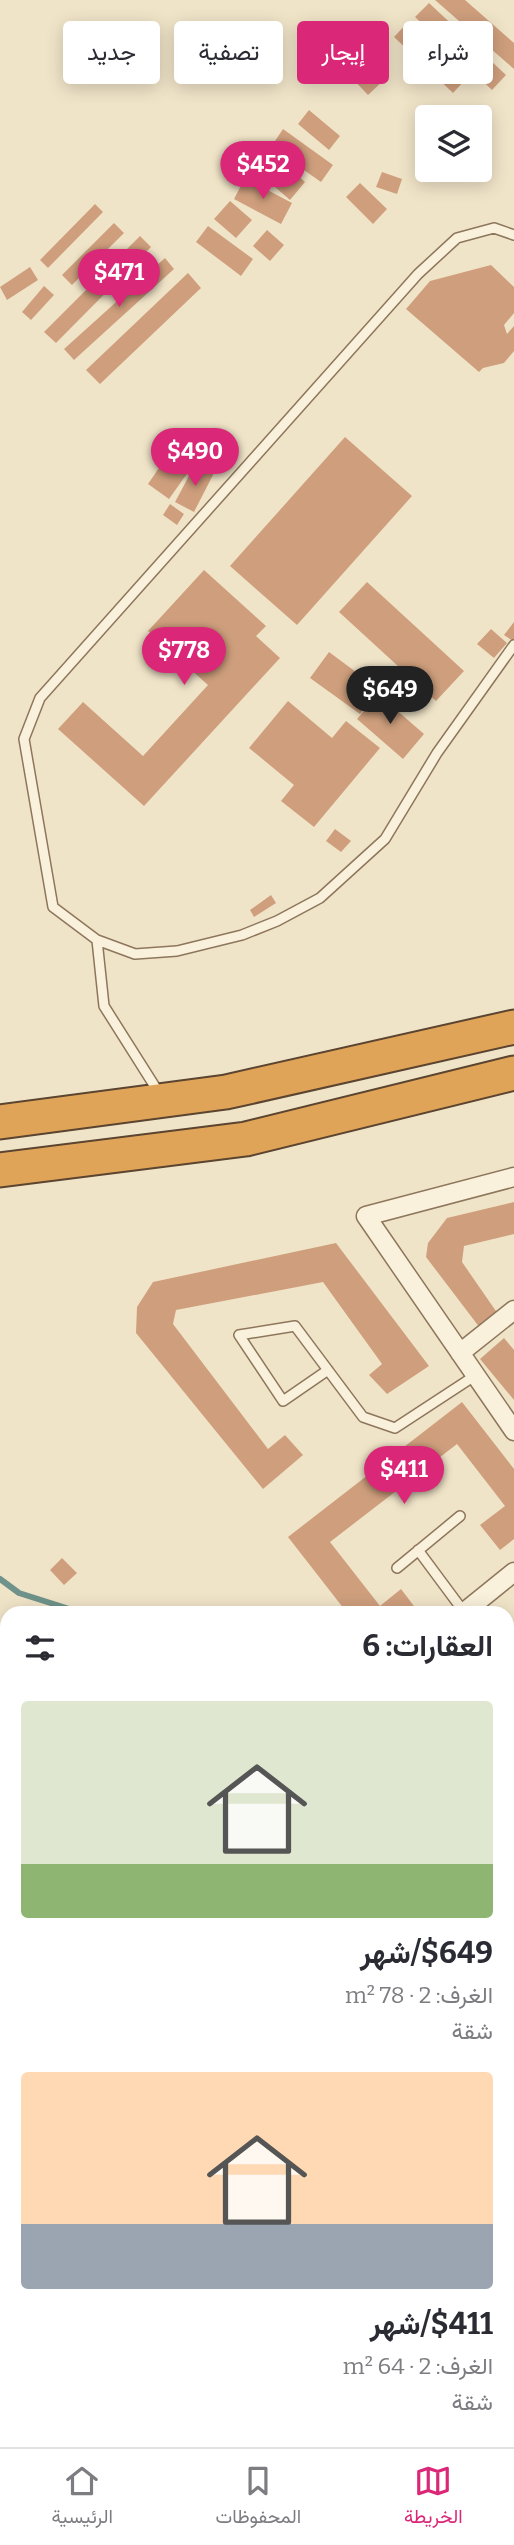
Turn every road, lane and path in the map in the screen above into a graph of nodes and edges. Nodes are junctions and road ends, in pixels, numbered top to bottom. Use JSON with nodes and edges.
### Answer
{"nodes":[{"id":1,"x":514,"y":235,"type":"edge"},
{"id":2,"x":514,"y":645,"type":"edge"},
{"id":3,"x":97,"y":940,"type":"junction"},
{"id":4,"x":514,"y":1027,"type":"edge"},
{"id":5,"x":514,"y":1073,"type":"edge"},
{"id":6,"x":164,"y":1100,"type":"junction"},
{"id":7,"x":0,"y":1122,"type":"edge"},
{"id":8,"x":0,"y":1170,"type":"edge"},
{"id":9,"x":514,"y":1177,"type":"edge"},
{"id":10,"x":514,"y":1310,"type":"edge"},
{"id":11,"x":460,"y":1353,"type":"junction"},
{"id":12,"x":328,"y":1370,"type":"junction"},
{"id":13,"x":475,"y":1375,"type":"junction"},
{"id":14,"x":514,"y":1431,"type":"edge"},
{"id":15,"x":460,"y":1516,"type":"dead end"},
{"id":16,"x":418,"y":1550,"type":"junction"},
{"id":17,"x":397,"y":1567,"type":"dead end"},
{"id":18,"x":514,"y":1572,"type":"edge"},
{"id":19,"x":466,"y":1606,"type":"edge"},
{"id":20,"x":476,"y":1606,"type":"edge"},
{"id":21,"x":0,"y":1834,"type":"edge"},
{"id":22,"x":0,"y":1852,"type":"edge"}],
"edges":[{"from":1,"to":3,"type":"lane"},
{"from":2,"to":3,"type":"lane"},
{"from":3,"to":6,"type":"lane"},
{"from":4,"to":6,"type":"highway"},
{"from":5,"to":8,"type":"highway"},
{"from":6,"to":7,"type":"highway"},
{"from":9,"to":11,"type":"street"},
{"from":10,"to":11,"type":"street"},
{"from":11,"to":13,"type":"street"},
{"from":12,"to":12,"type":"lane"},
{"from":12,"to":13,"type":"lane"},
{"from":13,"to":14,"type":"street"},
{"from":15,"to":16,"type":"lane"},
{"from":16,"to":17,"type":"lane"},
{"from":16,"to":19,"type":"lane"},
{"from":18,"to":20,"type":"street"},
{"from":21,"to":22,"type":"street"}]}
